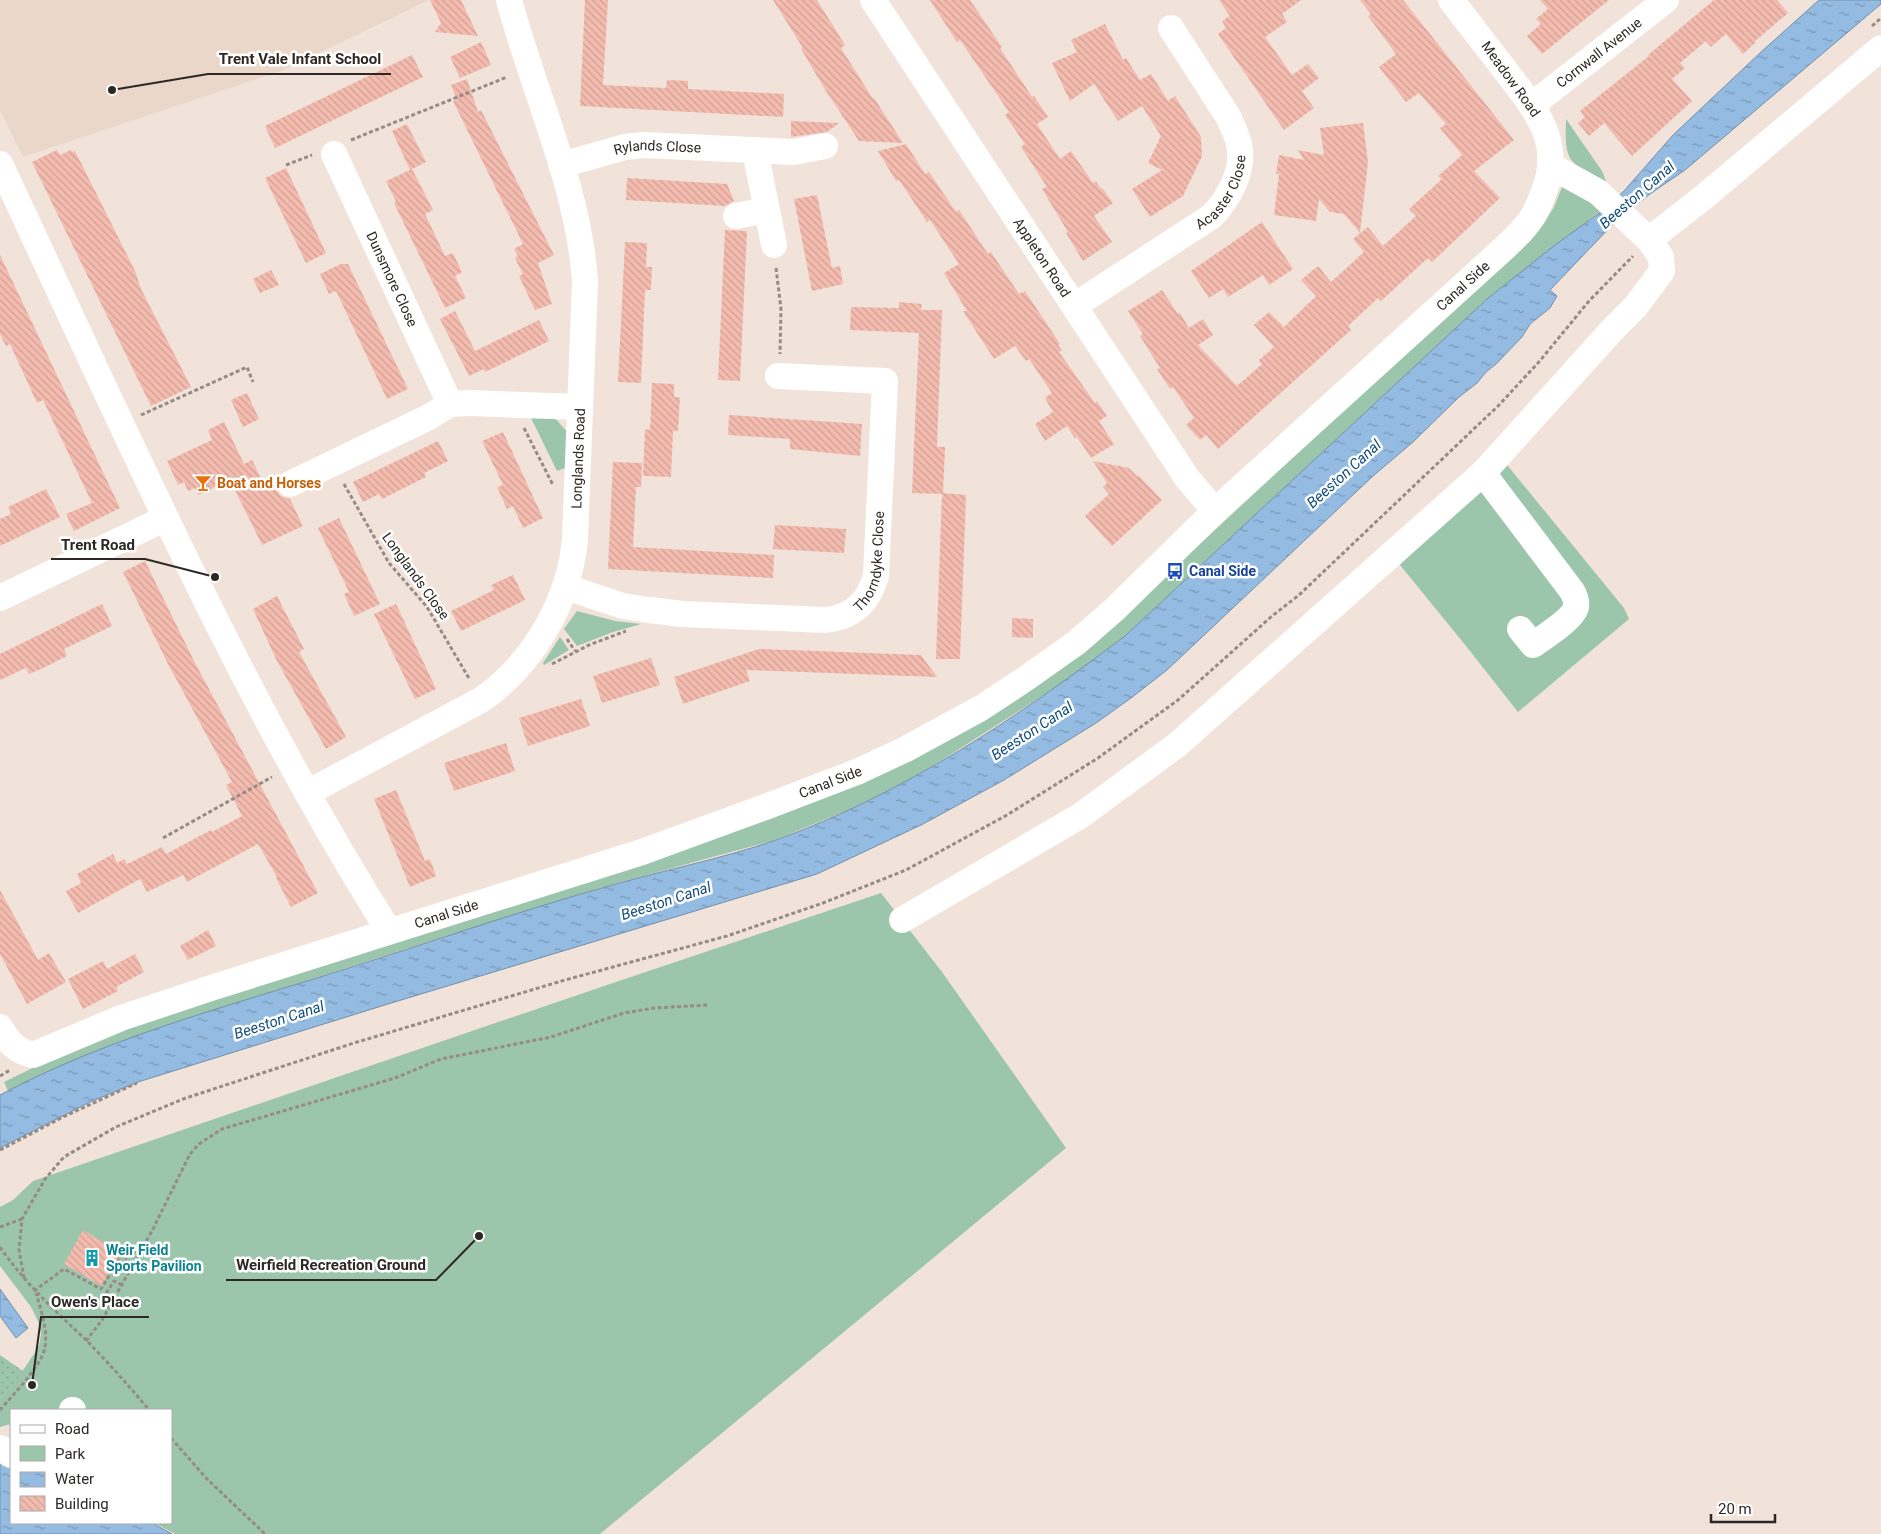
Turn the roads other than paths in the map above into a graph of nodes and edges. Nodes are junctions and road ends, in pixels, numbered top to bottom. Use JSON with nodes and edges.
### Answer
{"nodes":[{"id":1,"x":509,"y":0,"type":"edge"},
{"id":2,"x":873,"y":0,"type":"edge"},
{"id":3,"x":1451,"y":0,"type":"edge"},
{"id":4,"x":1666,"y":0,"type":"edge"},
{"id":5,"x":1171,"y":28,"type":"dead end"},
{"id":6,"x":1881,"y":48,"type":"edge"},
{"id":7,"x":1532,"y":105,"type":"junction"},
{"id":8,"x":825,"y":146,"type":"dead end"},
{"id":9,"x":332,"y":150,"type":"road end"},
{"id":10,"x":755,"y":151,"type":"junction"},
{"id":11,"x":0,"y":164,"type":"edge"},
{"id":12,"x":561,"y":165,"type":"junction"},
{"id":13,"x":1551,"y":166,"type":"junction"},
{"id":14,"x":766,"y":210,"type":"junction"},
{"id":15,"x":736,"y":216,"type":"dead end"},
{"id":16,"x":1643,"y":234,"type":"junction"},
{"id":17,"x":774,"y":245,"type":"road end"},
{"id":18,"x":1074,"y":306,"type":"junction"},
{"id":19,"x":778,"y":376,"type":"road end"},
{"id":20,"x":450,"y":404,"type":"junction"},
{"id":21,"x":580,"y":407,"type":"junction"},
{"id":22,"x":1483,"y":473,"type":"junction"},
{"id":23,"x":290,"y":484,"type":"dead end"},
{"id":24,"x":1215,"y":511,"type":"junction"},
{"id":25,"x":166,"y":518,"type":"junction"},
{"id":26,"x":566,"y":587,"type":"junction"},
{"id":27,"x":0,"y":598,"type":"edge"},
{"id":28,"x":1520,"y":630,"type":"dead end"},
{"id":29,"x":307,"y":793,"type":"junction"},
{"id":30,"x":902,"y":920,"type":"dead end"},
{"id":31,"x":389,"y":931,"type":"junction"},
{"id":32,"x":1,"y":1032,"type":"edge"}],
"edges":[{"from":1,"to":12,"type":"street","name":"Longlands Road"},
{"from":2,"to":18,"type":"street","name":"Appleton Road"},
{"from":3,"to":7,"type":"street","name":"Meadow Road"},
{"from":4,"to":7,"type":"street","name":"Cornwall Avenue"},
{"from":5,"to":18,"type":"street","name":"Acaster Close"},
{"from":6,"to":16,"type":"street"},
{"from":7,"to":13,"type":"street","name":"Meadow Road"},
{"from":8,"to":10,"type":"street","name":"Rylands Close"},
{"from":9,"to":20,"type":"street","name":"Dunsmore Close"},
{"from":10,"to":12,"type":"street","name":"Rylands Close"},
{"from":10,"to":14,"type":"street"},
{"from":11,"to":25,"type":"street"},
{"from":12,"to":21,"type":"street","name":"Longlands Road"},
{"from":13,"to":16,"type":"street"},
{"from":13,"to":24,"type":"street","name":"Canal Side"},
{"from":14,"to":15,"type":"street"},
{"from":14,"to":17,"type":"street"},
{"from":16,"to":22,"type":"street"},
{"from":18,"to":24,"type":"street","name":"Appleton Road"},
{"from":19,"to":26,"type":"street","name":"Thorndyke Close"},
{"from":20,"to":21,"type":"street"},
{"from":20,"to":23,"type":"street"},
{"from":21,"to":26,"type":"street","name":"Longlands Road"},
{"from":22,"to":28,"type":"street"},
{"from":22,"to":30,"type":"street"},
{"from":24,"to":31,"type":"street","name":"Canal Side"},
{"from":25,"to":27,"type":"street"},
{"from":25,"to":29,"type":"street"},
{"from":26,"to":29,"type":"street","name":"Longlands Road"},
{"from":29,"to":31,"type":"street"},
{"from":31,"to":32,"type":"street","name":"Canal Side"}]}
